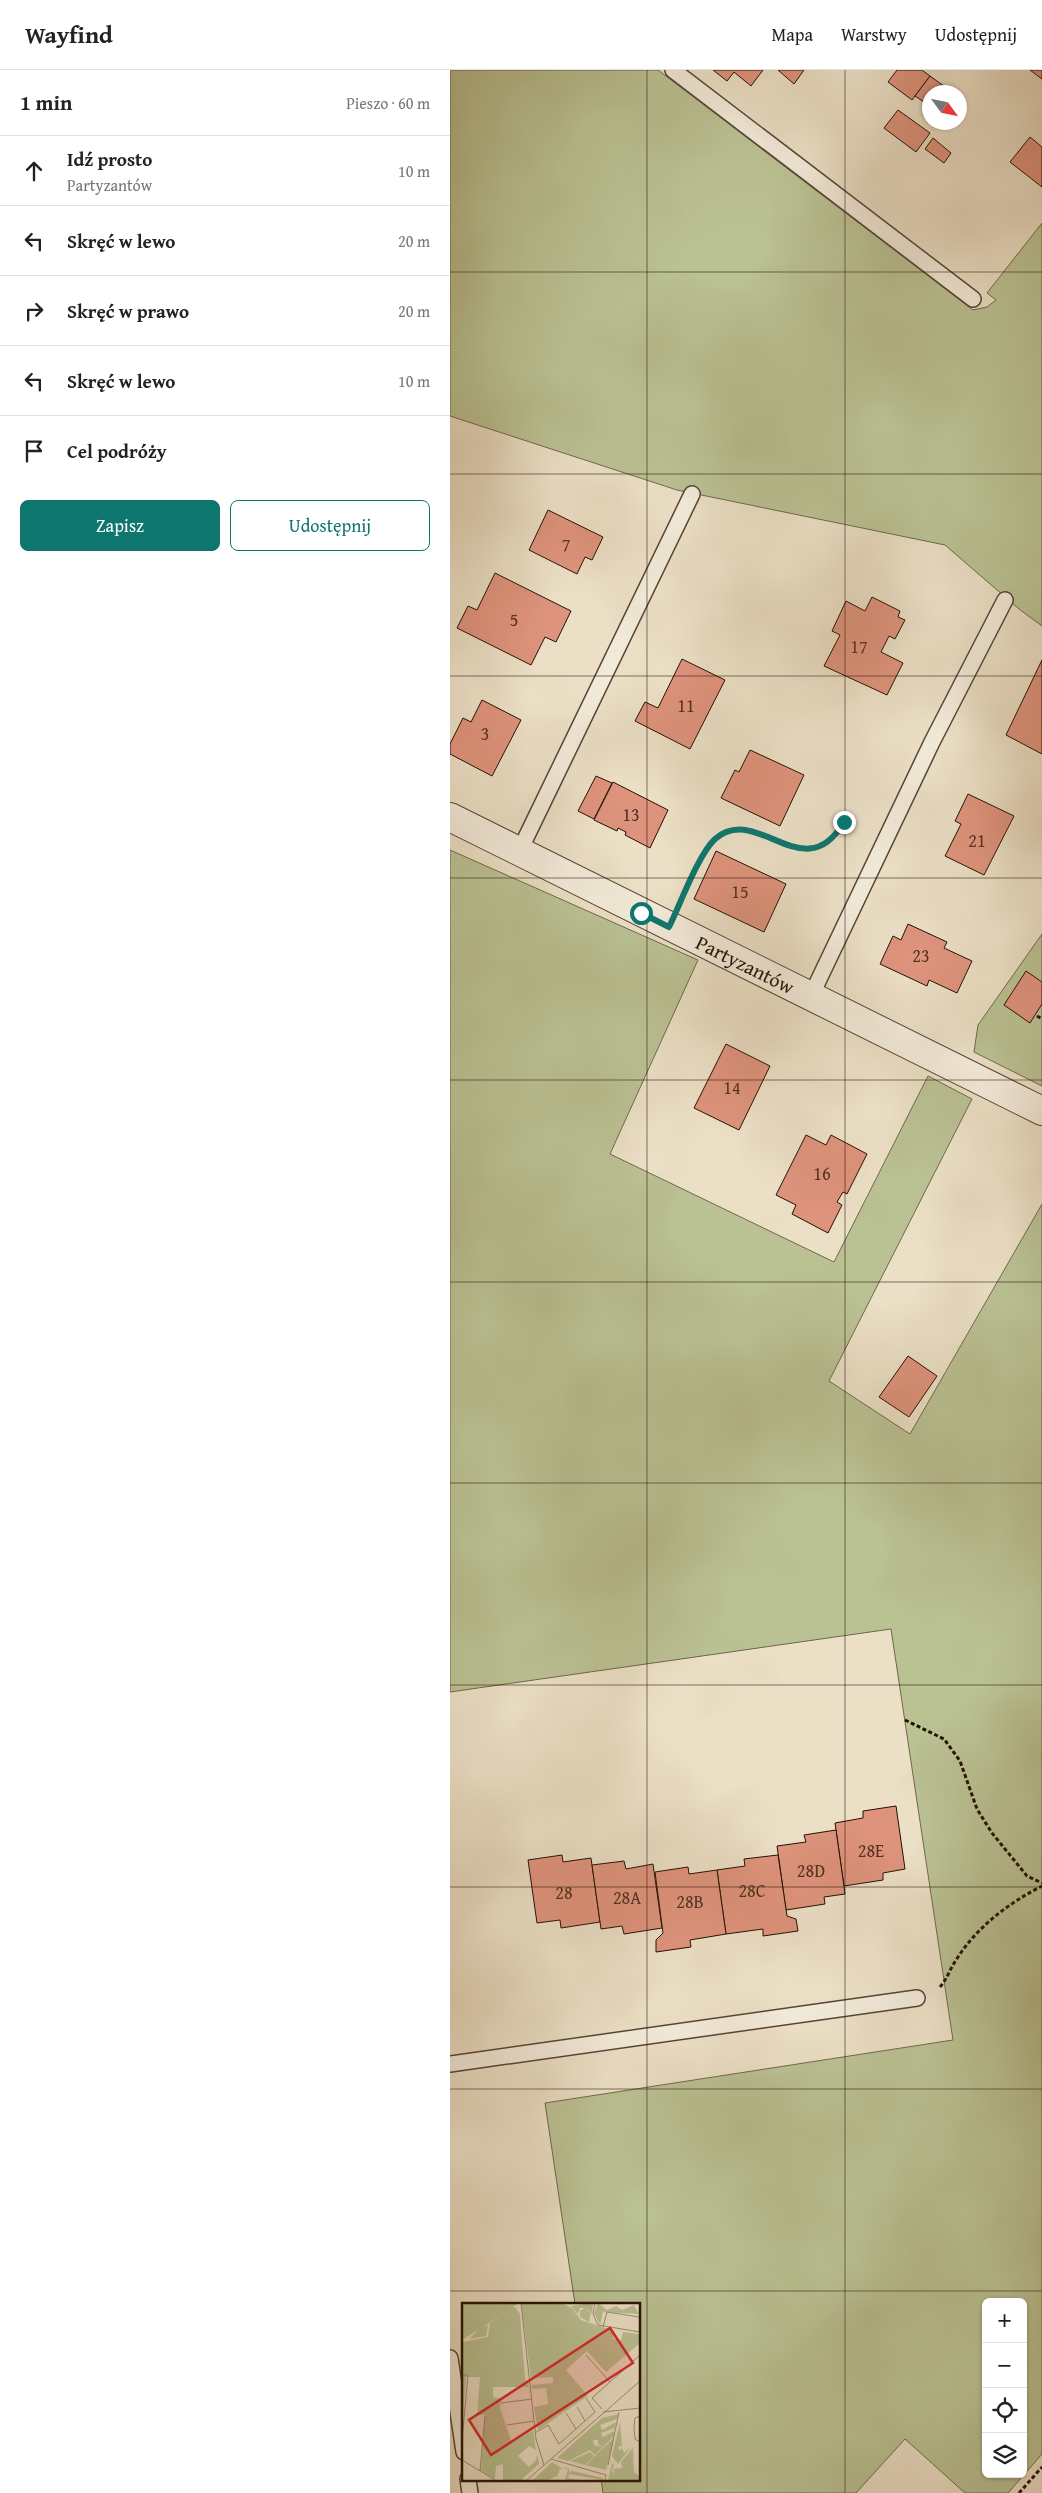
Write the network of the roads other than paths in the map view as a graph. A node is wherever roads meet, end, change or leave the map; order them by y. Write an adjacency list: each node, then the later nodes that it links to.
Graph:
1 (673, 70): 2 (lane)
2 (973, 299)
3 (692, 494): 6 (lane)
4 (1005, 600): 7 (lane)
5 (450, 817): 6 (street, Partyzantów)
6 (519, 852): 7 (street, Partyzantów)
7 (811, 996): 8 (street, Partyzantów)
8 (1042, 1111)
9 (917, 1998): 10 (lane)
10 (450, 2064)
11 (450, 2358): 12 (lane)
12 (462, 2439)
13 (468, 2480): 14 (lane)
14 (470, 2493)

